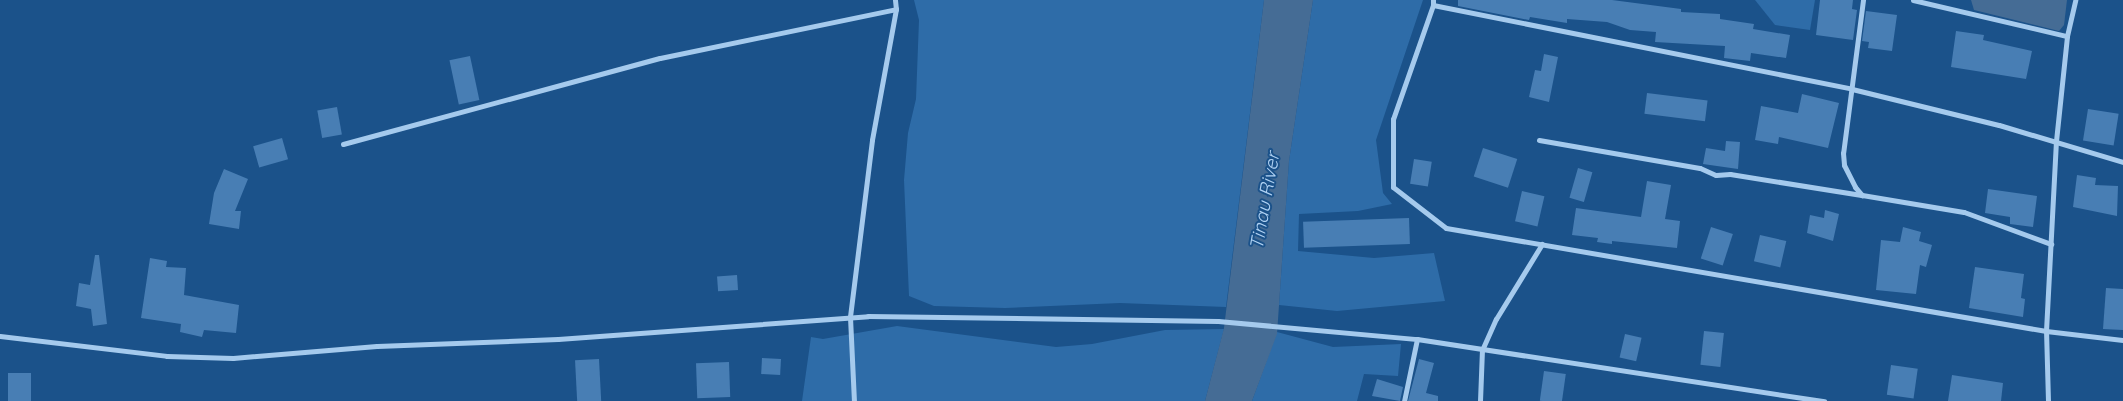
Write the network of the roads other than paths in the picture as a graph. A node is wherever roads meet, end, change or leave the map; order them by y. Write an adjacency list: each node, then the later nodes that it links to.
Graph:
1 (895, 0): 6 (street)
2 (1862, 0): 8 (street)
3 (1913, 0): 7 (street)
4 (2075, 0): 7 (street)
5 (1433, 2): 8 (street); 14 (street)
6 (896, 9): 11 (street); 16 (street)
7 (2067, 36): 10 (street)
8 (1852, 89): 10 (street); 13 (street)
9 (1539, 140): 13 (street)
10 (2056, 141): 12 (street); 15 (street)
11 (343, 144)
12 (2123, 162)
13 (1862, 195): 15 (street)
14 (1542, 244): 17 (street); 21 (street)
15 (2051, 244): 17 (street)
16 (850, 317): 18 (street); 19 (street); 22 (street)
17 (2046, 331): 20 (street); 26 (street)
18 (0, 336)
19 (1417, 339): 21 (street); 23 (street)
20 (2123, 340)
21 (1482, 350): 24 (street); 25 (street)
22 (854, 401)
23 (1404, 401)
24 (1480, 401)
25 (1824, 401)
26 (2048, 401)

